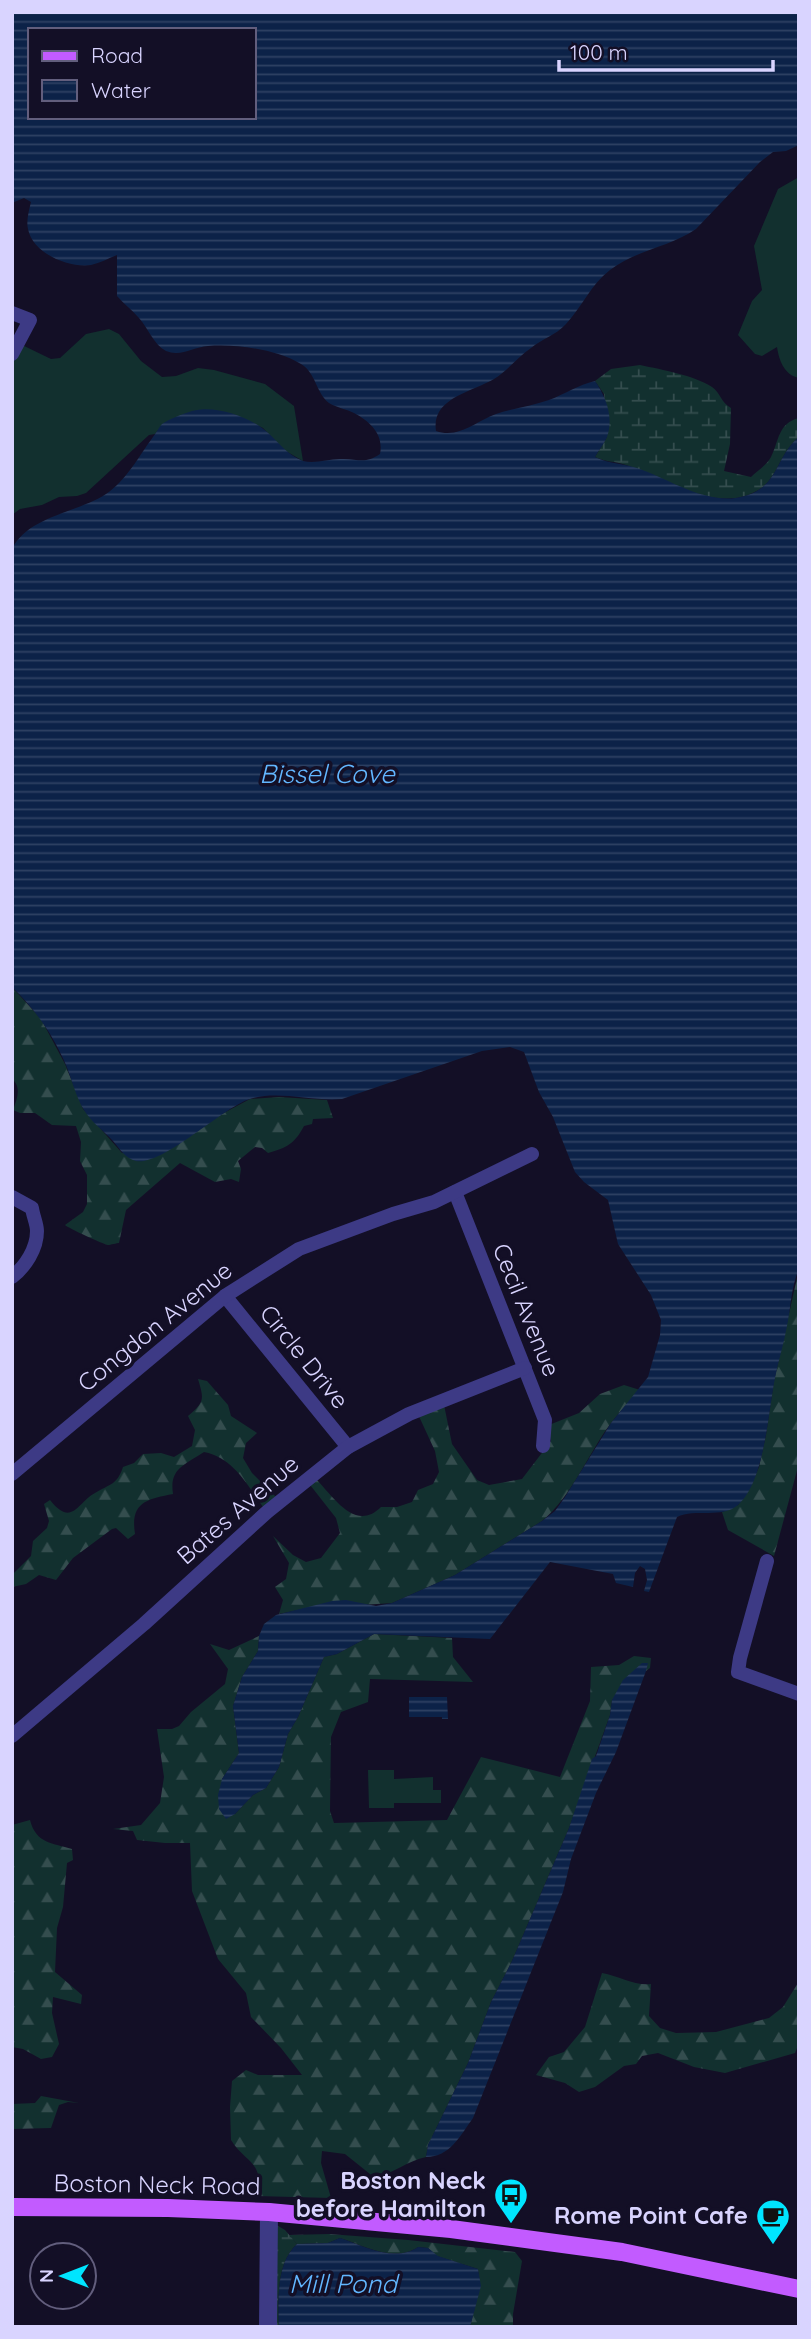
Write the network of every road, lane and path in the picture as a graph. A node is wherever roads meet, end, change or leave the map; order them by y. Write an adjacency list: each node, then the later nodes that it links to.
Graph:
1 (19, 316): 2 (street)
2 (12, 354)
3 (532, 1154): 4 (street, Congdon Avenue)
4 (455, 1192): 7 (street, Congdon Avenue); 8 (street, Cecil Avenue)
5 (12, 1196): 6 (street)
6 (12, 1277)
7 (225, 1296): 10 (street, Circle Drive); 11 (street, Congdon Avenue)
8 (525, 1368): 9 (street, Cecil Avenue); 10 (street, Bates Avenue)
9 (543, 1446)
10 (348, 1447): 14 (street, Bates Avenue)
11 (12, 1474)
12 (767, 1561): 13 (street)
13 (799, 1694)
14 (12, 1736)
15 (12, 2207): 16 (main road, Boston Neck Road)
16 (269, 2212): 17 (main road, Boston Neck Road); 18 (street)
17 (799, 2289)
18 (268, 2327)

